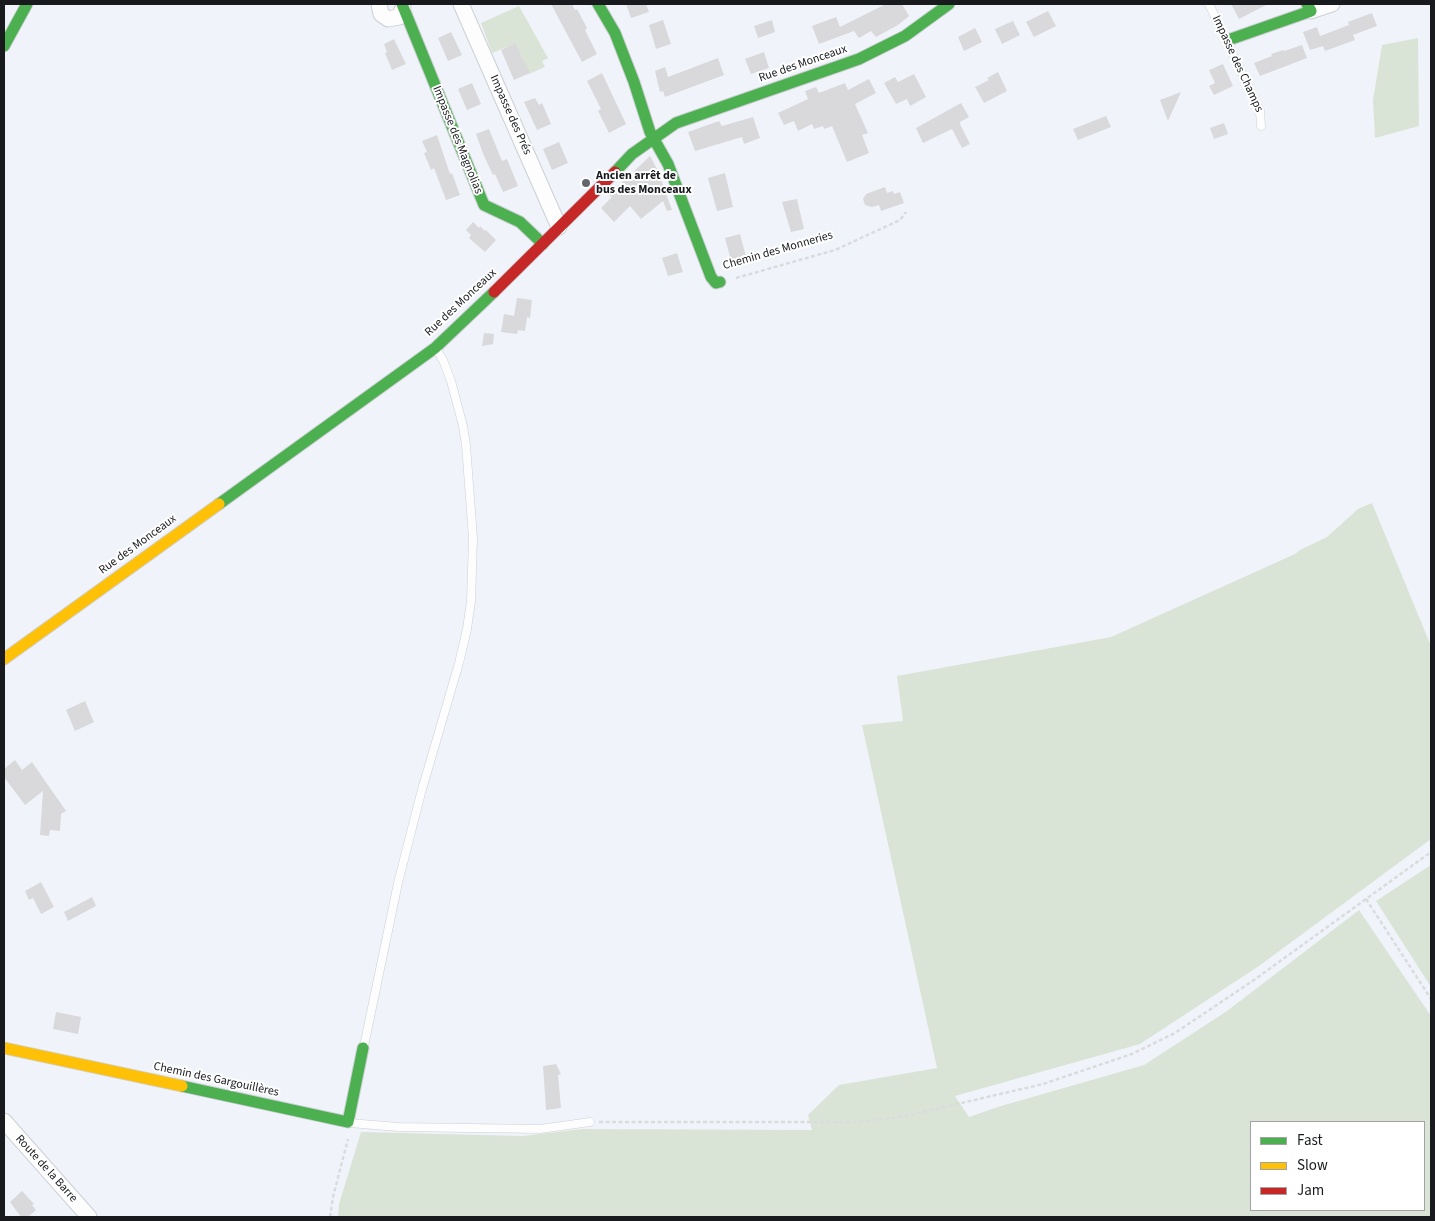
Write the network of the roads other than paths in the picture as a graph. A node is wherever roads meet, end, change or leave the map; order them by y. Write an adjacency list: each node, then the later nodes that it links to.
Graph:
1 (27, 4): 11 (main road)
2 (379, 4): 8 (street, Impasse des Magnolias)
3 (461, 4): 14 (street, Impasse des Prés)
4 (598, 4): 13 (main road, Chemin des Monneries)
5 (949, 4): 13 (main road, Rue des Monceaux)
6 (1209, 4): 12 (lane, Impasse des Champs)
7 (1332, 4): 9 (street)
8 (403, 6): 15 (main road, Impasse des Magnolias)
9 (1309, 7): 10 (main road)
10 (1231, 39)
11 (4, 46)
12 (1262, 126)
13 (654, 137): 14 (main road, Rue des Monceaux); 16 (main road, Chemin des Monneries)
14 (559, 227): 15 (main road, Rue des Monceaux)
15 (543, 244): 17 (main road, Rue des Monceaux)
16 (720, 282)
17 (434, 348): 18 (main road, Rue des Monceaux); 20 (lane)
18 (4, 659)
19 (4, 1048): 22 (main road, Chemin des Gargouillères)
20 (364, 1048): 22 (main road)
21 (4, 1121): 24 (street, Route de la Barre)
22 (348, 1122): 23 (lane)
23 (590, 1122)
24 (89, 1217)

